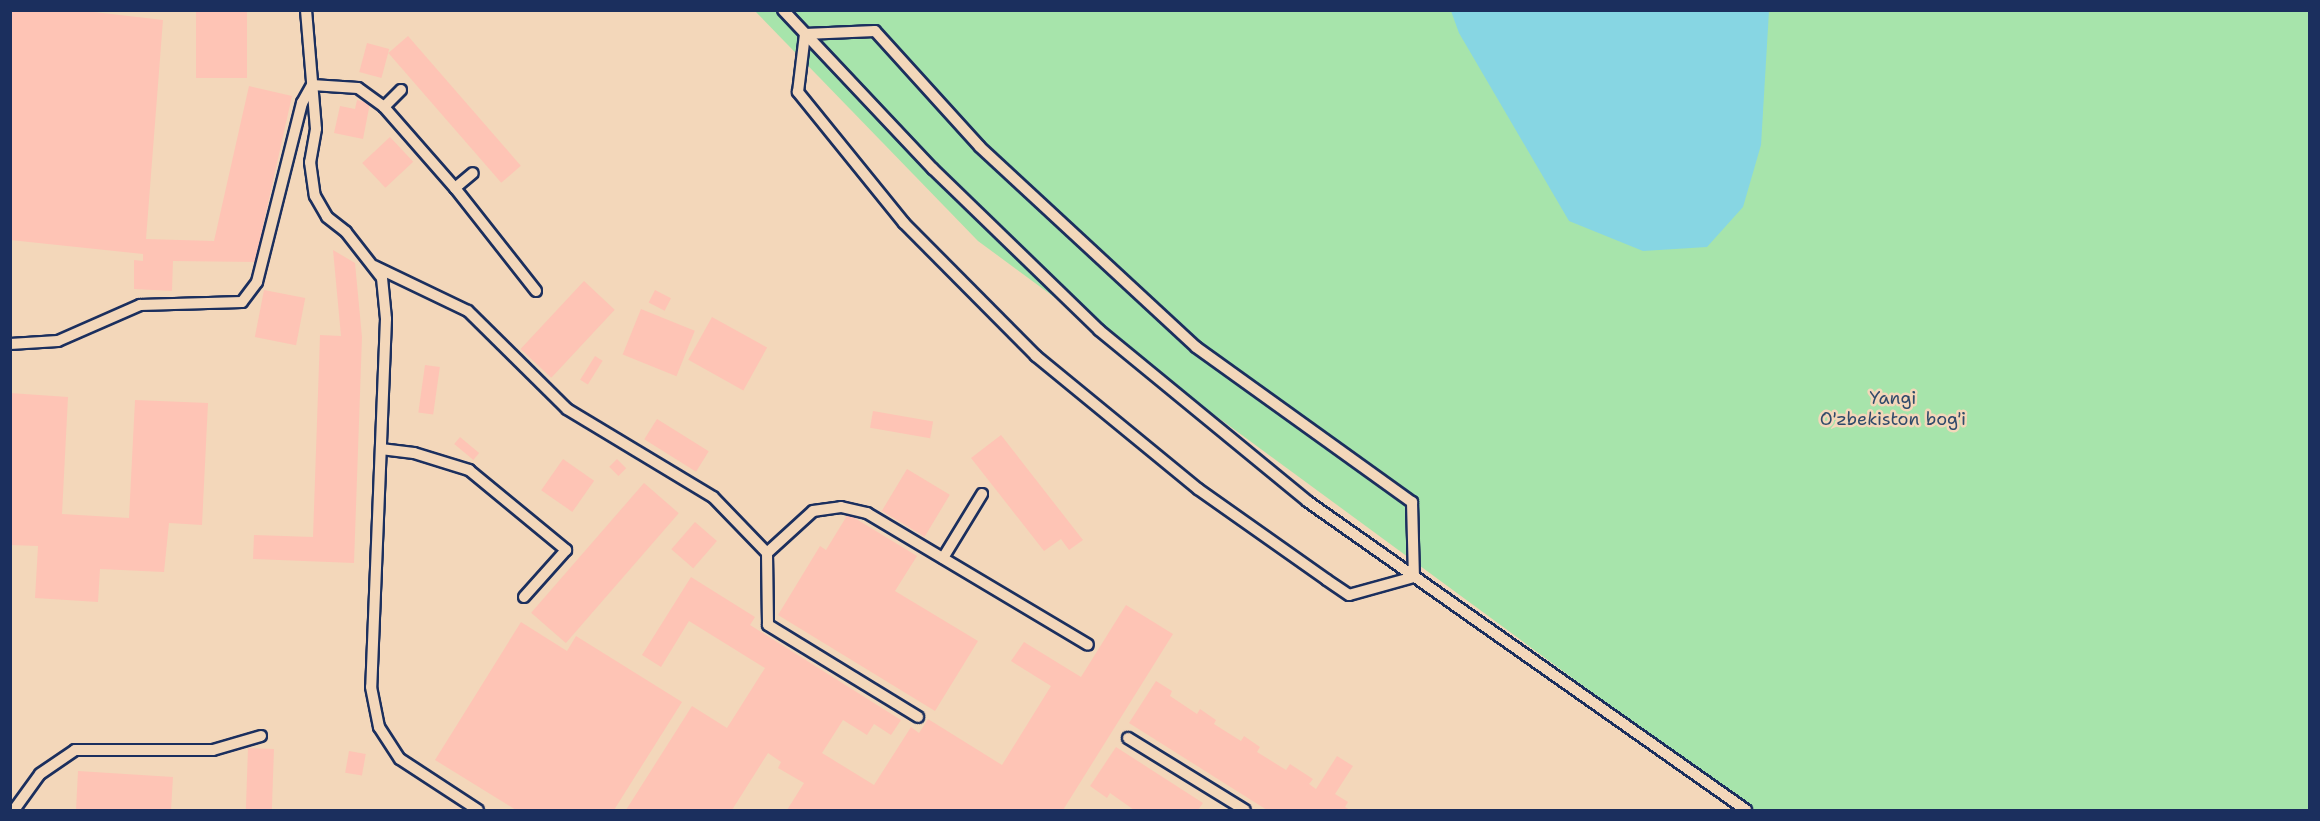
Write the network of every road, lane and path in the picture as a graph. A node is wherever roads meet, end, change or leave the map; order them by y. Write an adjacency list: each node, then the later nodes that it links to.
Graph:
1 (306, 10): 4 (lane)
2 (783, 10): 3 (lane)
3 (805, 34): 16 (lane); 16 (lane); 16 (lane)
4 (312, 85): 6 (lane); 9 (lane); 11 (lane)
5 (401, 90): 6 (lane)
6 (384, 107): 8 (lane)
7 (473, 173): 8 (lane)
8 (455, 189): 10 (lane)
9 (366, 262): 12 (lane); 14 (lane)
10 (536, 291)
11 (10, 344)
12 (381, 449): 17 (lane); 23 (lane)
13 (982, 494): 15 (lane)
14 (767, 553): 15 (lane); 19 (lane)
15 (943, 558): 18 (lane)
16 (1414, 577): 25 (lane)
17 (524, 597)
18 (1089, 645)
19 (918, 717)
20 (261, 736): 22 (lane)
21 (1128, 738): 24 (lane)
22 (14, 810)
23 (478, 810)
24 (1245, 810)
25 (1746, 810)

